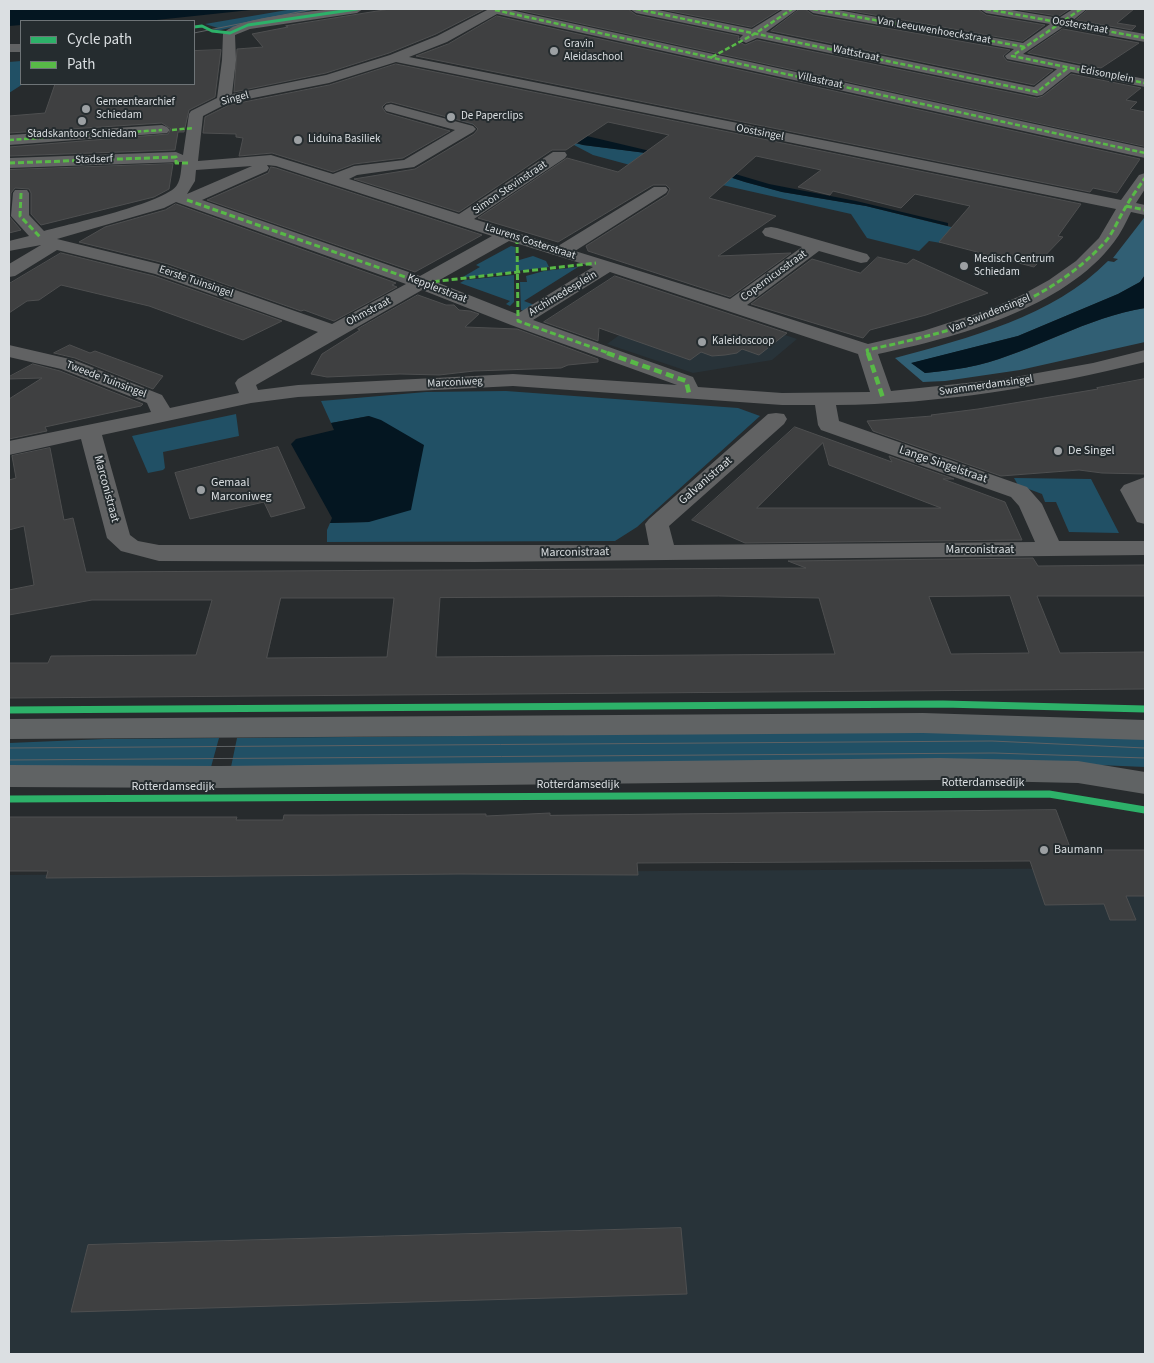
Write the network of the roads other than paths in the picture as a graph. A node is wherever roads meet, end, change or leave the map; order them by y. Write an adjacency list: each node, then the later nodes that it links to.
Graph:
1 (357, 9): 16 (street)
2 (496, 9): 12 (street, Villastraat); 13 (street, Singel)
3 (636, 9): 9 (street, Wattstraat)
4 (792, 9): 9 (street)
5 (813, 9): 11 (street, Van Leeuwenhoeckstraat)
6 (986, 9): 8 (street, Oosterstraat)
7 (1081, 9): 8 (street)
8 (1060, 22): 10 (street, Oosterstraat); 11 (street)
9 (756, 33): 12 (street); 14 (street, Wattstraat)
10 (1145, 38)
11 (1025, 47): 14 (street, Edisonplein)
12 (712, 57): 20 (street, Villastraat)
13 (394, 58): 16 (street, Singel); 30 (street, Oostsingel)
14 (1068, 67): 15 (street, Edisonplein)
15 (1145, 83)
16 (224, 100): 18 (street, Singel)
17 (391, 108): 26 (street)
18 (194, 128): 19 (street, Stadserf); 23 (street, Singel)
19 (9, 140)
20 (1145, 153)
21 (559, 155): 32 (street, Simon Stevinstraat)
22 (271, 160): 23 (street, Laurens Costerstraat); 26 (street, Laurens Costerstraat); 29 (street)
23 (183, 162): 24 (street, Stadserf); 29 (street, Singel)
24 (9, 163)
25 (1145, 178): 30 (street, Van Swindensingel)
26 (333, 180): 32 (street, Laurens Costerstraat)
27 (660, 190): 38 (street)
28 (21, 193): 35 (street)
29 (181, 198): 35 (street); 42 (street, Kepplerstraat)
30 (1126, 206): 31 (street, Oostsingel); 46 (street, Van Swindensingel)
31 (1145, 210)
32 (461, 220): 34 (street, Laurens Costerstraat)
33 (771, 232): 36 (street)
34 (507, 235): 38 (street, Laurens Costerstraat); 42 (street, Ohmstraat)
35 (48, 241): 37 (street); 41 (street); 45 (street, Eerste Tuinsingel)
36 (816, 245): 39 (street); 43 (street, Copernicusstraat)
37 (9, 246)
38 (560, 252): 40 (street, Laurens Costerstraat)
39 (861, 258)
40 (616, 269): 43 (street, Laurens Costerstraat); 44 (street, Archimedesplein)
41 (9, 272)
42 (422, 283): 44 (street, Kepplerstraat); 45 (street, Ohmstraat)
43 (732, 307): 46 (street, Laurens Costerstraat)
44 (518, 321): 49 (street, Kepplerstraat)
45 (334, 331): 50 (street, Ohmstraat)
46 (866, 350): 51 (street)
47 (9, 351): 53 (street, Tweede Tuinsingel)
48 (1145, 356): 51 (street, Swammerdamsingel)
49 (690, 393): 50 (street, Marconiweg); 52 (street, Marconiweg)
50 (250, 397): 53 (street, Marconiweg)
51 (884, 398): 52 (street, Swammerdamsingel)
52 (824, 399): 60 (street, Lange Singelstraat)
53 (164, 415): 55 (street, Marconiweg)
54 (776, 420): 61 (street, Galvanistraat)
55 (90, 431): 56 (street, Marconiweg); 61 (street, Marconistraat)
56 (9, 448)
57 (1145, 484): 58 (street)
58 (1145, 517)
59 (1145, 548): 60 (street, Marconistraat)
60 (1050, 549): 61 (street, Marconistraat)
61 (663, 552)
62 (9, 729): 63 (main road)
63 (1145, 730)
64 (9, 776): 65 (main road, Rotterdamsedijk)
65 (1145, 782)

